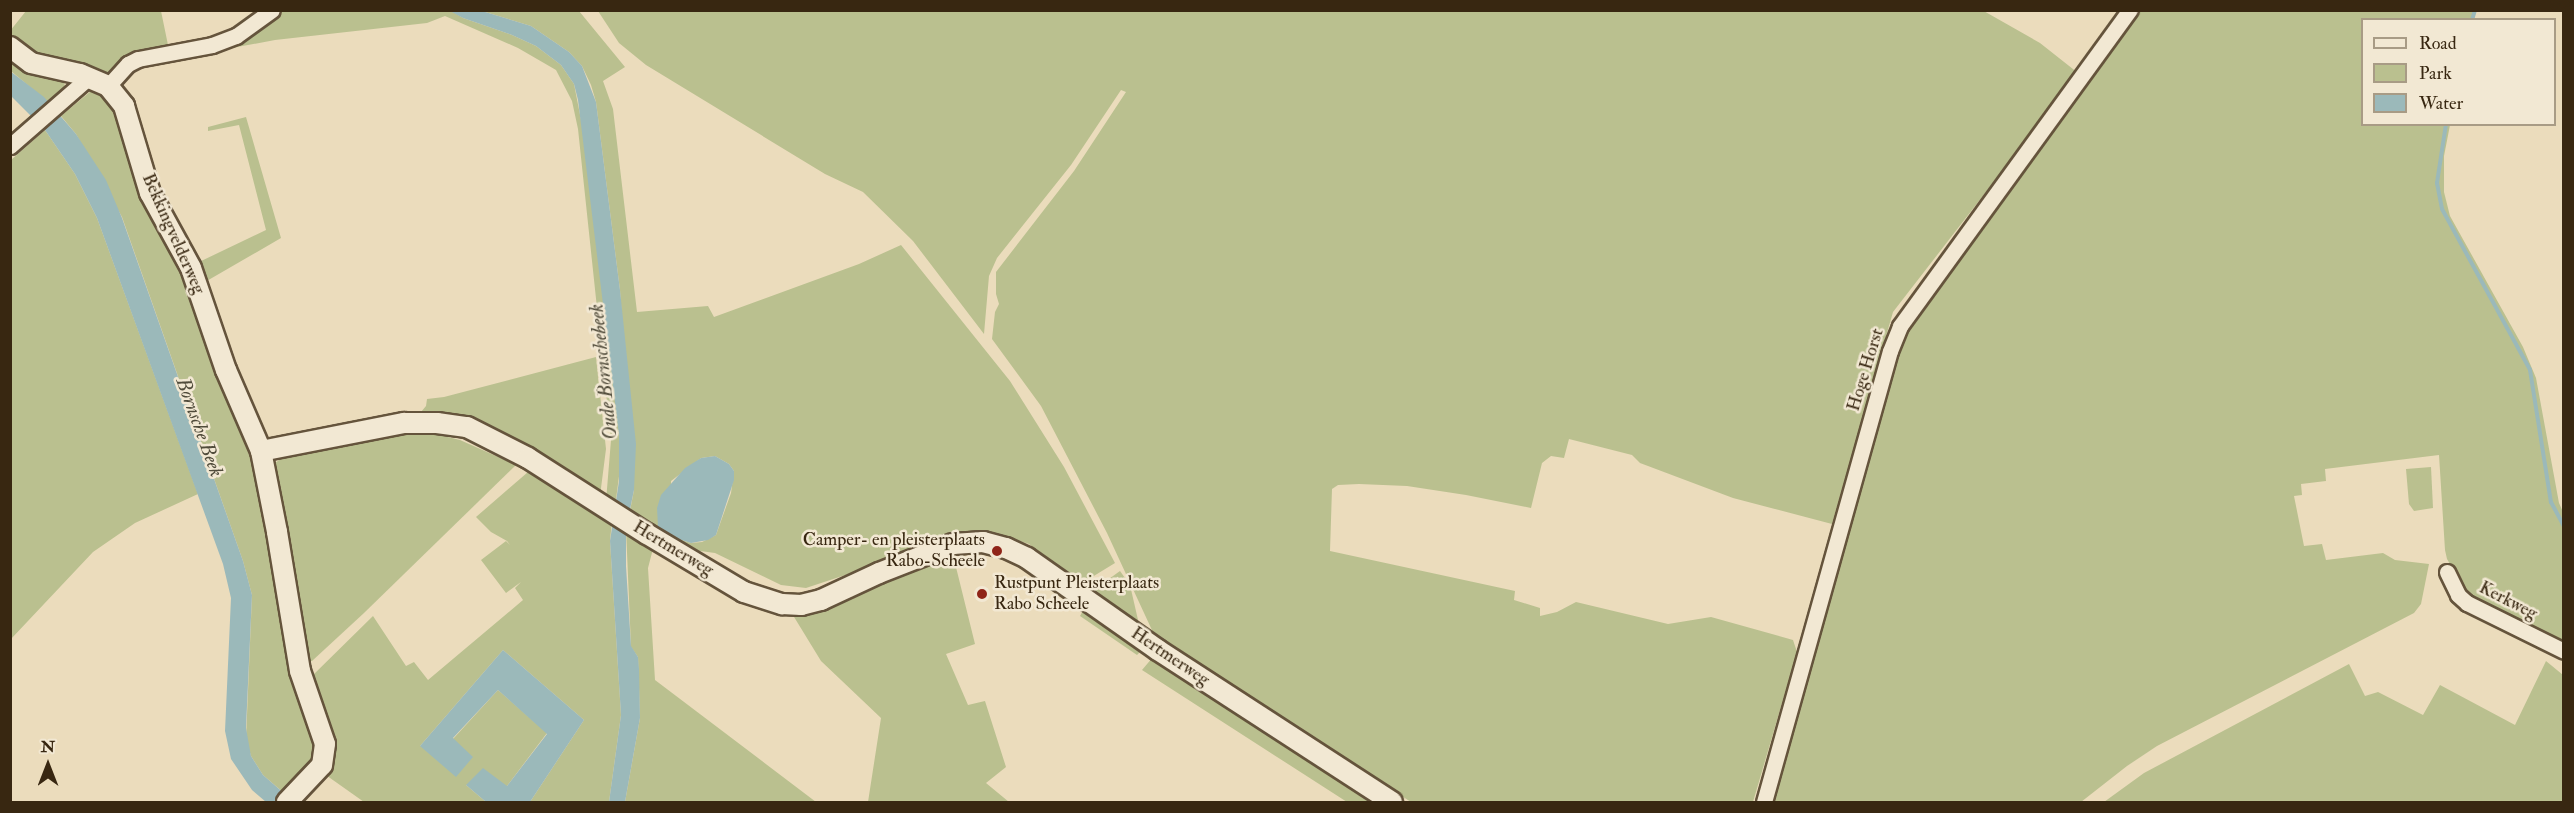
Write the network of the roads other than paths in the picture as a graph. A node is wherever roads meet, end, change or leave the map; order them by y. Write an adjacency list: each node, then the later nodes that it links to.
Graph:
1 (272, 10): 5 (street)
2 (2130, 10): 12 (street, Hoge Horst)
3 (10, 47): 4 (street, Bekkingvelderweg)
4 (89, 77): 5 (street, Bekkingvelderweg); 6 (street)
5 (108, 86): 7 (street, Bekkingvelderweg)
6 (10, 146)
7 (261, 451): 10 (street); 11 (street, Hertmerweg)
8 (2447, 572): 9 (street, Kerkweg)
9 (2564, 651)
10 (292, 797)
11 (1392, 802)
12 (1764, 802)

